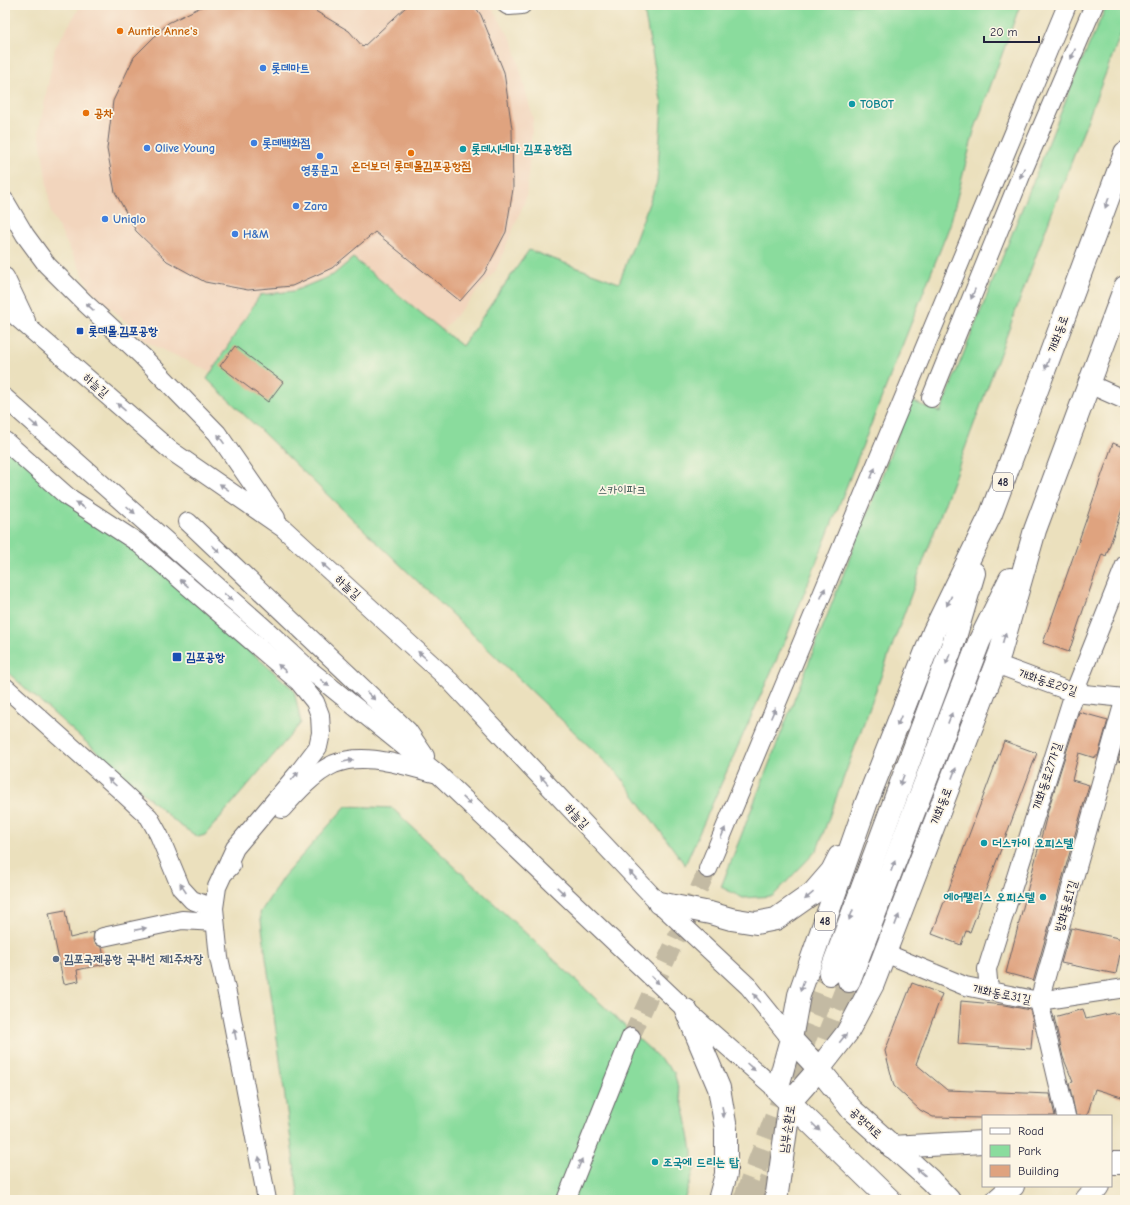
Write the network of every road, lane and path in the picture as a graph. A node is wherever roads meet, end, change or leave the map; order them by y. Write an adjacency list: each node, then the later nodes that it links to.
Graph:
1 (508, 5): 2 (street)
2 (522, 5)
3 (1067, 5): 27 (street, one-way to 3)
4 (1094, 5): 13 (street, one-way to 13)
5 (1125, 154): 16 (main road, 개화동로 / 48, one-way to 16)
6 (5, 201): 18 (street, one-way to 6)
7 (5, 277): 10 (street)
8 (1125, 287): 11 (main road, 개화동로)
9 (5, 307): 10 (street, 하늘길)
10 (29, 328): 18 (street, 하늘길, one-way to 10)
11 (1089, 384): 14 (street); 19 (main road, 개화동로)
12 (5, 398): 25 (street, one-way to 25)
13 (931, 398)
14 (1125, 400)
15 (5, 441): 28 (street, one-way to 15)
16 (991, 514): 19 (main road, 개화동로, one-way to 19); 26 (main road, 개화동로 / 48, one-way to 26)
17 (188, 522): 25 (street, one-way to 25)
18 (283, 528): 29 (street, 하늘길, one-way to 18)
19 (1035, 530): 21 (main road, 개화동로, one-way to 19)
20 (1125, 565): 23 (street, 개화동로27가길)
21 (996, 664): 23 (street, 개화동로29길); 32 (main road, 개화동로, one-way to 21)
22 (5, 687): 30 (street, one-way to 22)
23 (1074, 693): 24 (street, 개화동로29길); 36 (street, 개화동로27가길)
24 (1125, 698): 37 (street, 방화동로1길)
25 (438, 774): 28 (street, one-way to 25); 38 (street, one-way to 38)
26 (866, 804): 29 (main road, one-way to 29); 33 (main road, 개화동로 / 48)
27 (708, 869)
28 (223, 874): 30 (street)
29 (659, 903): 40 (street, 하늘길, one-way to 29)
30 (215, 915): 31 (street, one-way to 30); 48 (street, one-way to 30)
31 (103, 937)
32 (885, 953): 34 (main road, 개화동로); 36 (street, 개화동로31길)
33 (812, 959): 34 (main road); 40 (main road, 개화동로 / 48, one-way to 40)
34 (873, 984): 41 (main road, 개화동로, one-way to 34)
35 (1125, 988): 37 (street, 개화동로31길)
36 (989, 991): 37 (street, 개화동로31길)
37 (1039, 1001): 43 (street, 방화동로1길)
38 (686, 1010): 42 (street, one-way to 42); 50 (main road, one-way to 50)
39 (631, 1037): 49 (street, one-way to 39)
40 (791, 1039): 41 (main road, 공항대로); 42 (main road, 남부순환로)
41 (819, 1069): 42 (main road, 남부순환로); 45 (main road, 공항대로)
42 (784, 1096): 51 (main road, 남부순환로); 52 (main road, one-way to 52)
43 (1066, 1115)
44 (982, 1142): 45 (main road)
45 (892, 1147): 53 (main road, 공항대로, one-way to 45)
46 (1012, 1187): 54 (main road)
47 (1097, 1187): 55 (main road)
48 (267, 1200)
49 (566, 1200)
50 (719, 1200)
51 (776, 1200)
52 (890, 1200)
53 (949, 1200)
54 (997, 1200)
55 (1086, 1200)

